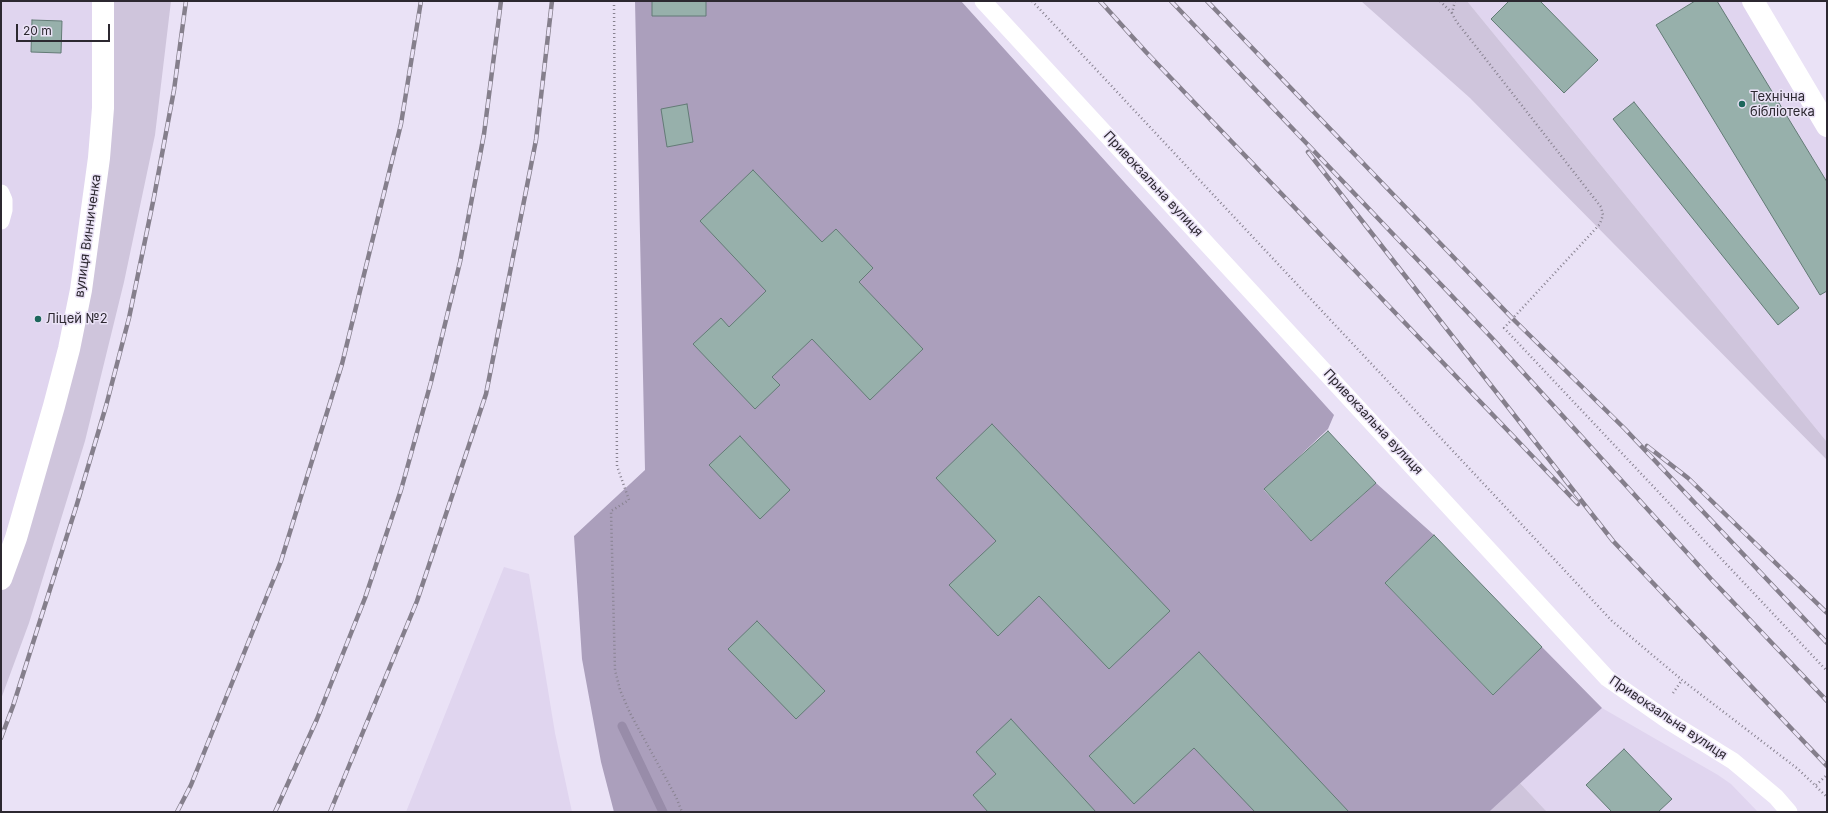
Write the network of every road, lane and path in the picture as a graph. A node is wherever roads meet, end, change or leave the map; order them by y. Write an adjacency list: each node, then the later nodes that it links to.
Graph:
1 (103, 1): 12 (street, вулиця Винниченка)
2 (614, 1): 17 (path)
3 (984, 1): 18 (lane, Привокзальна вулиця)
4 (1032, 1): 15 (path)
5 (1440, 1): 8 (path)
6 (1455, 1): 8 (path)
7 (1753, 1): 9 (street)
8 (1452, 13): 13 (path)
9 (1827, 126)
10 (1, 193): 11 (lane)
11 (1, 221)
12 (1, 580)
13 (1827, 672)
14 (1827, 774): 15 (path)
15 (1816, 785): 16 (path)
16 (1827, 797)
17 (682, 812)
18 (1789, 812)

